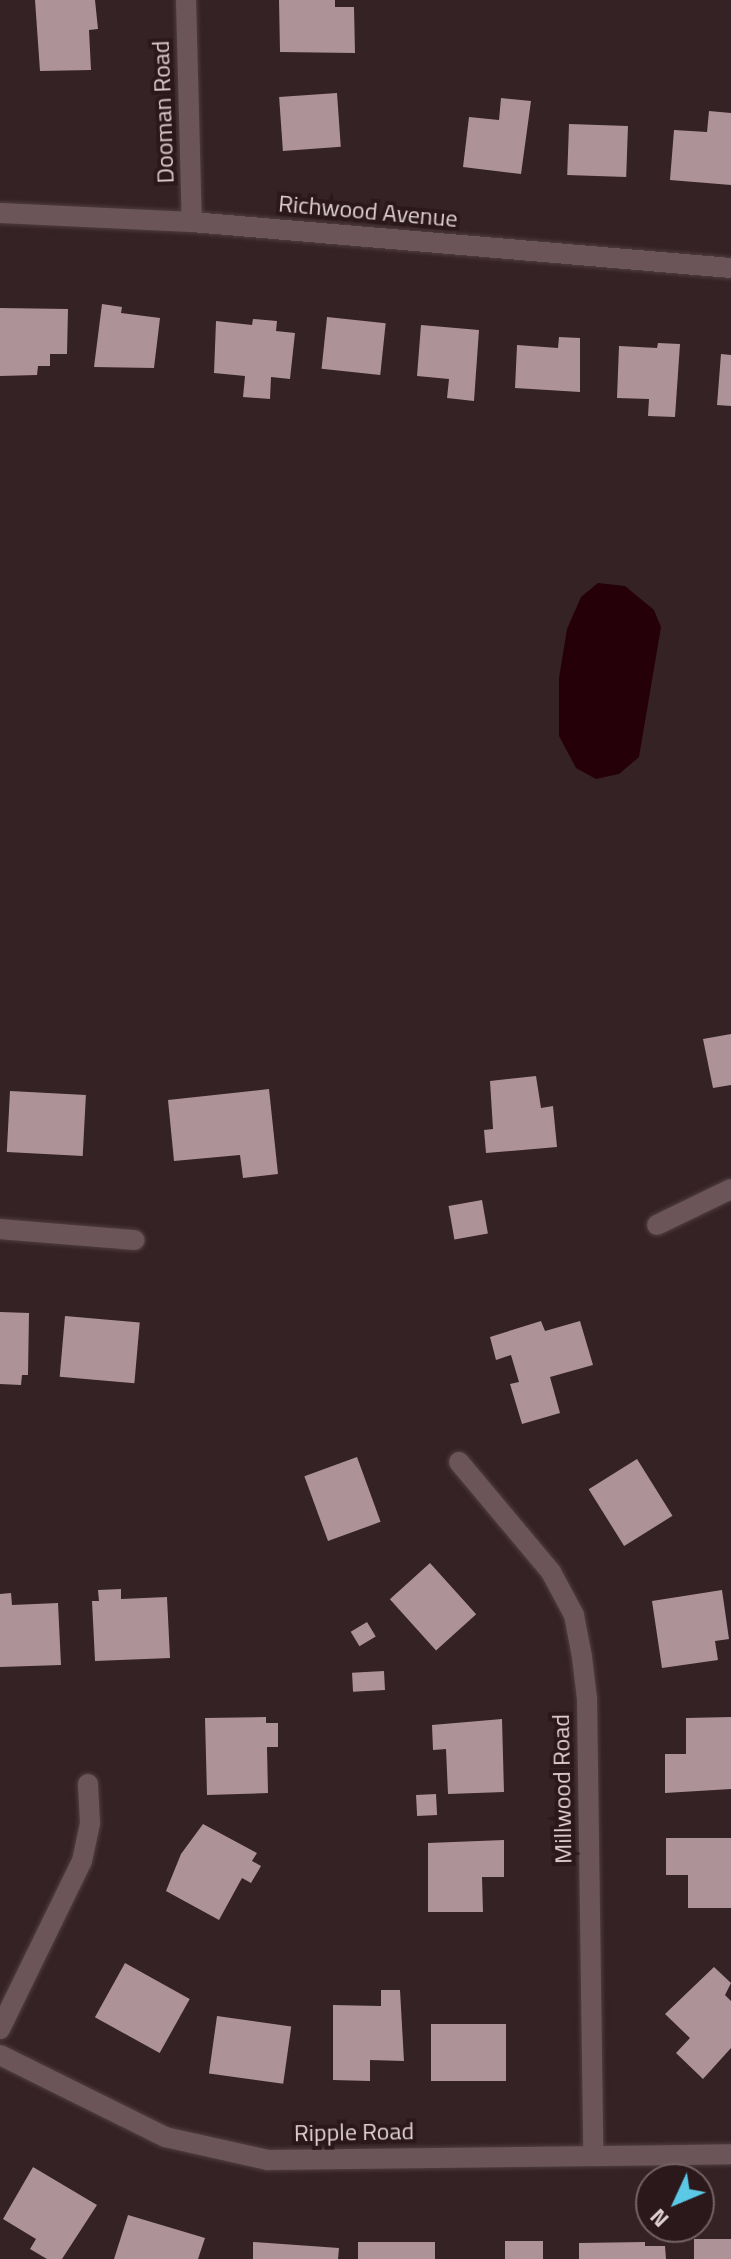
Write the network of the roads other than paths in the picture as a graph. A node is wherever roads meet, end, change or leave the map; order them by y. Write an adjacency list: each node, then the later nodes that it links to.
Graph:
1 (186, 0): 3 (street, Dooman Road)
2 (0, 213): 3 (street, Richwood Avenue)
3 (192, 222): 4 (street, Richwood Avenue)
4 (731, 268)
5 (731, 1189): 6 (street)
6 (657, 1225)
7 (0, 1229): 8 (street)
8 (135, 1240)
9 (459, 1462): 13 (street, Millwood Road)
10 (88, 1784): 11 (street)
11 (0, 2029)
12 (0, 2055): 13 (street, Ripple Road)
13 (593, 2154): 14 (street, Ripple Road)
14 (731, 2154)

